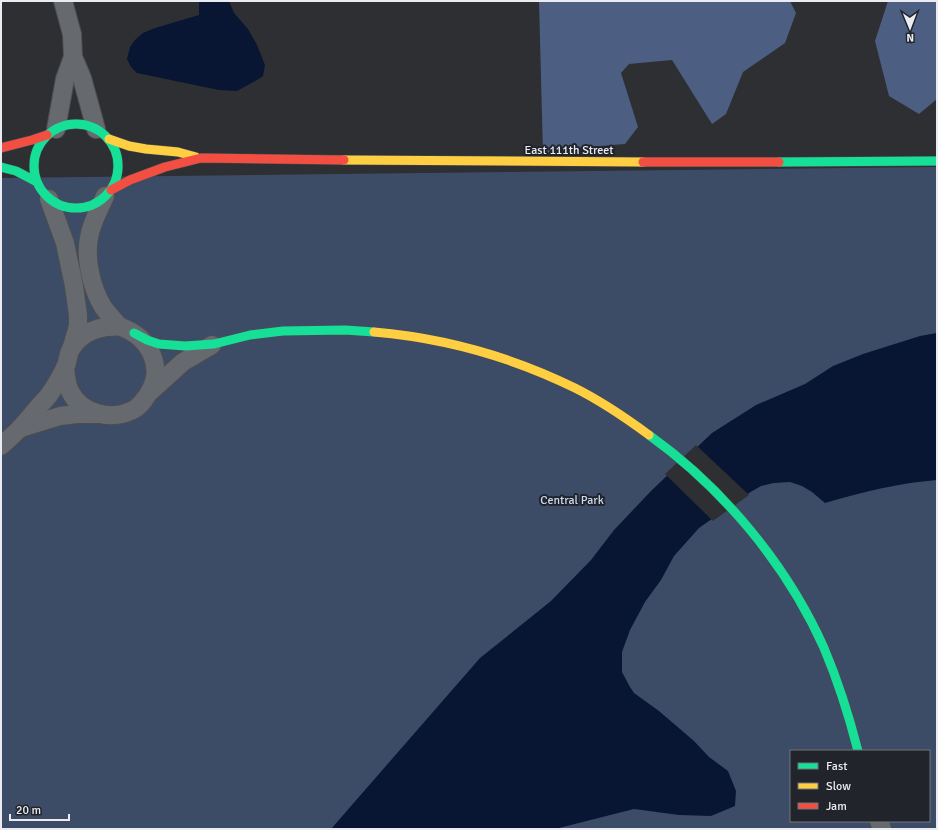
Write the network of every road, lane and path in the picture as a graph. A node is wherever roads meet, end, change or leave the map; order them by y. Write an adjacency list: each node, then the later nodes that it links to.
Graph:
1 (63, 1): 2 (street)
2 (73, 56): 3 (street); 4 (street)
3 (51, 132): 4 (main road); 5 (main road); 9 (main road)
4 (102, 134): 6 (main road, East 111th Street); 10 (main road)
5 (1, 148)
6 (201, 158): 7 (main road, East 111th Street); 10 (main road, East 111th Street)
7 (937, 161)
8 (1, 167): 9 (main road)
9 (37, 182): 11 (main road)
10 (108, 193): 11 (main road); 12 (street)
11 (49, 199): 14 (street)
12 (126, 330): 13 (main road); 14 (street); 16 (street)
13 (213, 344): 16 (street); 20 (main road)
14 (71, 349): 15 (street)
15 (65, 367): 17 (street); 18 (street)
16 (151, 391): 17 (street)
17 (100, 414): 18 (street)
18 (21, 428): 19 (street)
19 (1, 446)
20 (858, 750)

